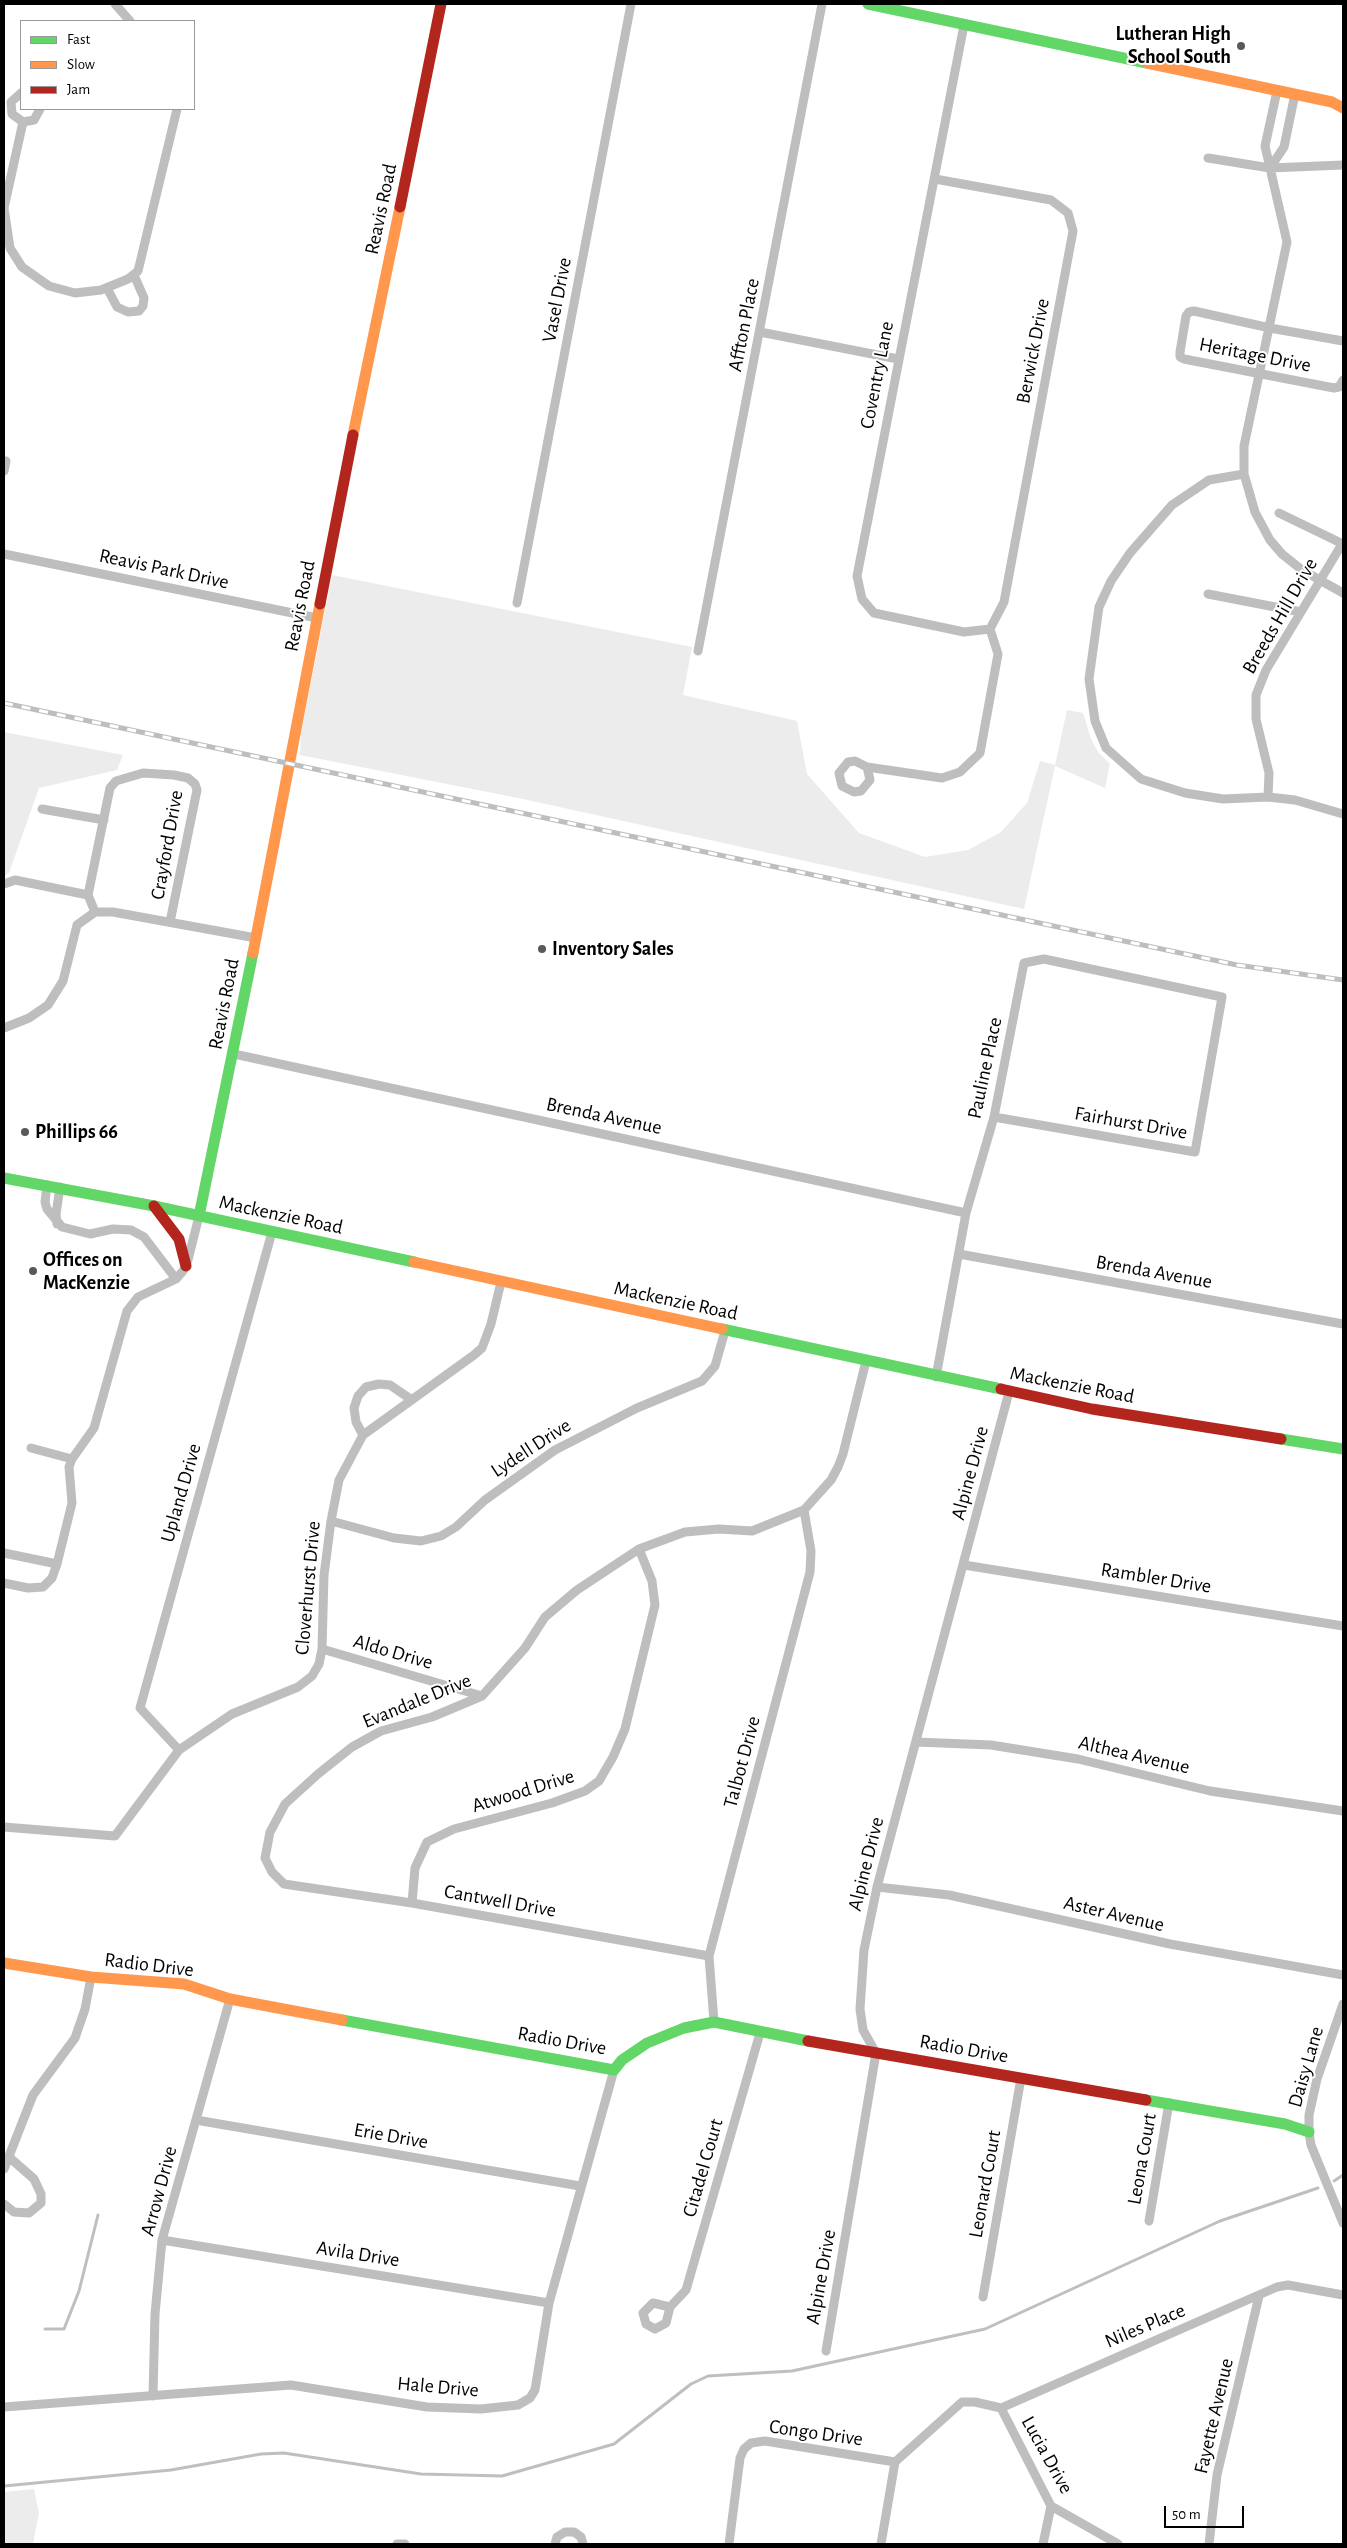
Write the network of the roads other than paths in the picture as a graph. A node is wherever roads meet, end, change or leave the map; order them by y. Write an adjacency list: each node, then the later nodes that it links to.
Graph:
1 (115, 4): 6 (street)
2 (441, 4): 39 (street, Reavis Road)
3 (631, 4): 37 (street, Vasel Drive)
4 (822, 4): 23 (street, Affton Place)
5 (868, 4): 7 (street)
6 (129, 20)
7 (964, 25): 8 (street); 19 (street, Coventry Lane)
8 (1277, 91): 10 (street); 18 (street)
9 (20, 94): 15 (street)
10 (1295, 94): 11 (street); 18 (street)
11 (1337, 101): 12 (street)
12 (1343, 108)
13 (39, 110): 15 (street)
14 (177, 110): 20 (street)
15 (23, 122): 21 (street)
16 (1208, 158): 18 (street)
17 (1343, 165): 18 (street)
18 (1270, 168): 22 (street)
19 (935, 179): 25 (street, Coventry Lane); 40 (street, Berwick Drive)
20 (136, 273): 21 (street); 21 (street)
21 (107, 288)
22 (1270, 328): 24 (street, Heritage Drive); 26 (street); 26 (street, Heritage Drive)
23 (760, 332): 25 (street); 41 (street, Affton Place)
24 (1343, 341)
25 (898, 359): 40 (street, Coventry Lane)
26 (1258, 372): 27 (street, Heritage Drive); 30 (street)
27 (1343, 380)
28 (6, 461): 29 (street)
29 (4, 471)
30 (1244, 474): 34 (street); 43 (street)
31 (1279, 513): 32 (street)
32 (1343, 544): 34 (street, Breeds Hill Drive)
33 (4, 554): 39 (street, Reavis Park Drive)
34 (1320, 580): 35 (street); 38 (street, Breeds Hill Drive)
35 (1343, 593)
36 (1208, 594): 38 (street)
37 (517, 603)
38 (1301, 612): 43 (street, Breeds Hill Drive)
39 (317, 618): 51 (street, Reavis Road)
40 (990, 629): 42 (street)
41 (698, 651)
42 (867, 766)
43 (1268, 797): 45 (street)
44 (42, 809): 46 (street)
45 (1343, 814)
46 (104, 820): 48 (street, Crayford Drive); 50 (street, Crayford Drive)
47 (4, 884): 48 (street)
48 (88, 895): 49 (street)
49 (95, 912): 50 (street); 53 (street)
50 (170, 922): 51 (street)
51 (256, 938): 54 (street, Reavis Road)
52 (1222, 997): 55 (street, Pauline Place); 55 (street, Fairhurst Drive)
53 (4, 1028)
54 (234, 1054): 60 (street, Brenda Avenue); 61 (street, Reavis Road)
55 (994, 1117): 60 (street, Pauline Place)
56 (4, 1178): 57 (street, Mackenzie Road)
57 (47, 1185): 58 (street, Mackenzie Road); 62 (street)
58 (60, 1187): 59 (street, Mackenzie Road); 62 (street)
59 (154, 1206): 61 (street, Mackenzie Road); 65 (street)
60 (966, 1213): 64 (street, Pauline Place)
61 (199, 1216): 63 (street, Mackenzie Road); 65 (street)
62 (57, 1224): 66 (street)
63 (272, 1232): 67 (street, Mackenzie Road); 89 (street, Upland Drive)
64 (959, 1254): 68 (street, Brenda Avenue); 71 (street, Pauline Place)
65 (186, 1266): 66 (street)
66 (176, 1279): 77 (street)
67 (501, 1282): 69 (street, Mackenzie Road); 73 (street, Cloverhurst Drive)
68 (1343, 1324)
69 (725, 1331): 70 (street, Mackenzie Road); 79 (street, Lydell Drive)
70 (866, 1361): 71 (street, Mackenzie Road); 78 (street, Evandale Drive)
71 (936, 1377): 72 (street, Mackenzie Road)
72 (1009, 1392): 76 (street, Mackenzie Road); 83 (street, Alpine Drive)
73 (412, 1400): 74 (street, Cloverhurst Drive); 74 (street)
74 (363, 1435): 79 (street, Cloverhurst Drive)
75 (31, 1448): 77 (street)
76 (1343, 1449)
77 (72, 1459): 82 (street)
78 (804, 1510): 80 (street, Evandale Drive); 95 (street, Talbot Drive)
79 (330, 1521): 86 (street, Cloverhurst Drive)
80 (639, 1549): 87 (street, Evandale Drive); 94 (street, Atwood Drive)
81 (4, 1553): 82 (street)
82 (57, 1564): 84 (street)
83 (964, 1565): 85 (street, Rambler Drive); 88 (street, Alpine Drive)
84 (4, 1583)
85 (1343, 1626)
86 (322, 1649): 87 (street, Aldo Drive); 89 (street, Cloverhurst Drive)
87 (482, 1696): 92 (street, Evandale Drive)
88 (916, 1742): 90 (street, Althea Avenue); 93 (street, Alpine Drive)
89 (179, 1750): 91 (street, Cloverhurst Drive)
90 (1343, 1811)
91 (4, 1827)
92 (284, 1884): 94 (street, Cantwell Drive)
93 (878, 1887): 97 (street, Aster Avenue); 103 (street, Alpine Drive)
94 (412, 1903): 95 (street, Cantwell Drive)
95 (709, 1956): 101 (street, Talbot Drive)
96 (4, 1963): 98 (street, Radio Drive)
97 (1343, 1975)
98 (91, 1977): 99 (street, Radio Drive); 110 (street)
99 (230, 1999): 104 (street, Radio Drive); 107 (street, Arrow Drive)
100 (1343, 2004): 108 (street, Daisy Lane)
101 (714, 2022): 102 (street, Radio Drive); 104 (street, Radio Drive)
102 (760, 2033): 103 (street, Radio Drive); 120 (street, Citadel Court)
103 (876, 2054): 105 (street, Radio Drive); 121 (street, Alpine Drive)
104 (614, 2070): 111 (street, Hale Drive)
105 (1021, 2078): 106 (street, Radio Drive); 118 (street, Leonard Court)
106 (1169, 2103): 108 (street, Radio Drive); 113 (street, Leona Court)
107 (196, 2120): 111 (street, Erie Drive); 115 (street, Arrow Drive)
108 (1309, 2132): 114 (street, Daisy Lane)
109 (9, 2157): 112 (street)
110 (4, 2169)
111 (580, 2186): 119 (street, Hale Drive)
112 (4, 2204)
113 (1149, 2221)
114 (1343, 2223)
115 (162, 2240): 119 (street, Avila Drive); 122 (street, Arrow Drive)
116 (1343, 2295): 117 (street, Niles Place)
117 (1259, 2296): 124 (street, Niles Place); 135 (street, Fayette Avenue)
118 (983, 2297)
119 (549, 2303): 122 (street, Hale Drive)
120 (670, 2307)
121 (826, 2351)
122 (153, 2396): 123 (street, Hale Drive)
123 (4, 2407)
124 (1001, 2408): 125 (street); 126 (street, Lucia Drive)
125 (896, 2462): 131 (street, Congo Drive); 132 (street)
126 (1051, 2506): 133 (street); 134 (street, Lucia Drive)
127 (397, 2544): 128 (street)
128 (404, 2544)
129 (555, 2544): 130 (street)
130 (583, 2544)
131 (729, 2544)
132 (881, 2544)
133 (1043, 2544)
134 (1118, 2544)
135 (1209, 2544)

